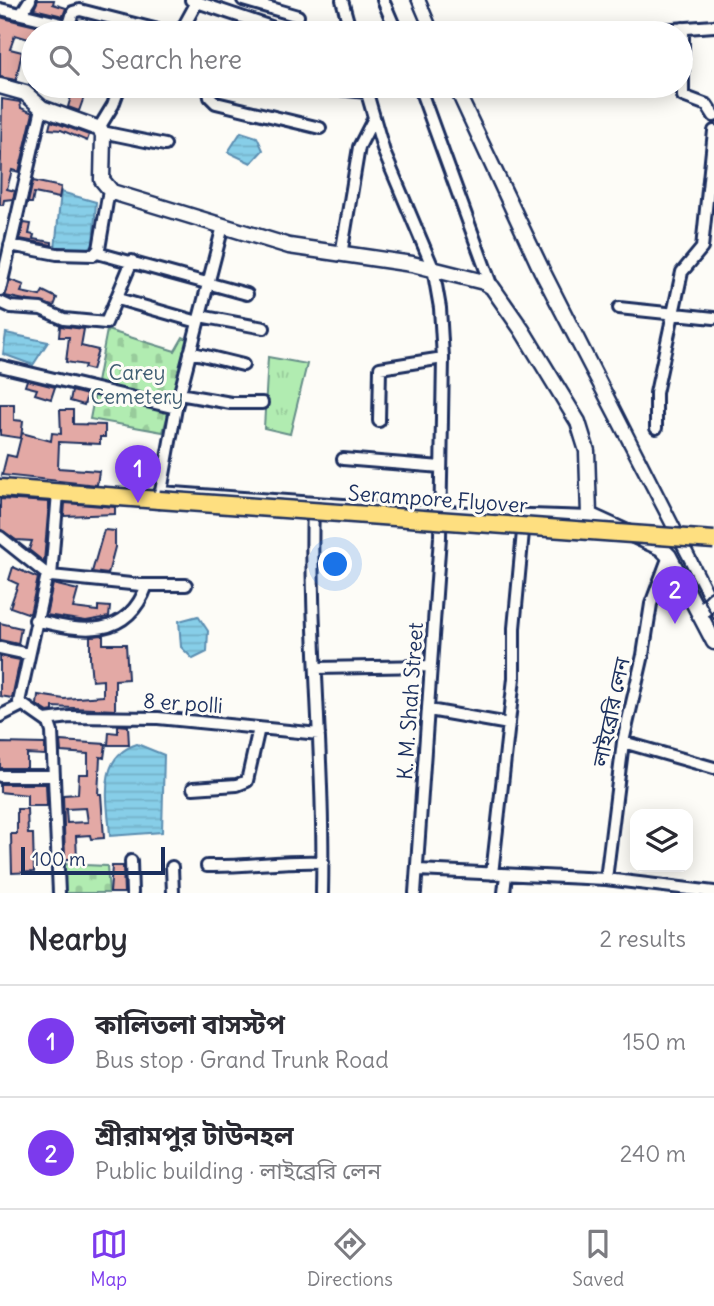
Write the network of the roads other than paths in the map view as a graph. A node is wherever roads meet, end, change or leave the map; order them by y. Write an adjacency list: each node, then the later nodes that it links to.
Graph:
1 (30, 0): 8 (street)
2 (243, 0): 9 (street)
3 (342, 0): 15 (street)
4 (383, 0): 16 (street)
5 (194, 1): 6 (street); 13 (street)
6 (217, 4): 14 (street)
7 (0, 9): 8 (street)
8 (21, 13): 10 (street)
9 (298, 16)
10 (53, 21)
11 (71, 21): 12 (street)
12 (123, 21)
13 (185, 21)
14 (259, 21)
15 (348, 21)
16 (392, 21)
17 (714, 26): 18 (street)
18 (693, 27)
19 (0, 86): 20 (street)
20 (21, 92)
21 (31, 98): 27 (street)
22 (115, 98): 31 (street)
23 (211, 98): 30 (street)
24 (368, 98): 29 (street, K. M. Shah Street)
25 (423, 98): 42 (street)
26 (688, 98): 28 (street)
27 (42, 108): 31 (street); 36 (street)
28 (714, 116)
29 (374, 118): 38 (street); 40 (street, K. M. Shah Street)
30 (320, 128)
31 (100, 130): 33 (street); 34 (street)
32 (714, 131): 48 (street)
33 (164, 145)
34 (109, 190): 35 (street); 37 (street)
35 (223, 226): 38 (street); 41 (street)
36 (10, 245): 37 (street); 43 (street)
37 (97, 253): 39 (street)
38 (341, 255): 40 (street)
39 (132, 261): 41 (street); 45 (street)
40 (433, 268): 42 (street); 53 (street, K. M. Shah Street)
41 (209, 282): 44 (street); 50 (street)
42 (492, 288): 69 (street)
43 (0, 290)
44 (247, 294)
45 (118, 299): 46 (street); 50 (street)
46 (0, 302)
47 (619, 308): 48 (street)
48 (672, 312): 49 (street); 60 (street)
49 (714, 318)
50 (199, 319): 51 (street); 52 (street)
51 (264, 328)
52 (190, 352): 54 (street); 56 (street)
53 (443, 358): 59 (street); 62 (street, K. M. Shah Street)
54 (243, 365)
55 (0, 366): 58 (street)
56 (179, 394): 57 (street); 58 (street)
57 (262, 403)
58 (176, 408): 65 (street)
59 (379, 421)
60 (656, 428)
61 (343, 458): 62 (street)
62 (441, 467): 67 (street, K. M. Shah Street)
63 (0, 488): 64 (main road, Serampore Flyover)
64 (58, 493): 65 (main road, Serampore Flyover); 73 (street)
65 (160, 496): 66 (street); 71 (main road, Serampore Flyover, bridge)
66 (313, 503): 67 (street); 83 (street)
67 (441, 512): 68 (street); 82 (street, K. M. Shah Street)
68 (524, 515): 69 (street); 88 (street)
69 (591, 517): 72 (street)
70 (0, 537): 73 (street)
71 (714, 540)
72 (668, 556): 77 (street); 91 (street, লাইব্রেরি লেন)
73 (50, 576): 74 (street); 78 (street)
74 (146, 585): 75 (street); 78 (street)
75 (186, 585)
76 (714, 598): 77 (street)
77 (699, 614): 79 (street)
78 (35, 620): 81 (street)
79 (714, 642)
80 (0, 648): 81 (street)
81 (28, 654): 84 (street)
82 (431, 666): 83 (street); 85 (street, K. M. Shah Street)
83 (316, 668): 90 (street)
84 (20, 706): 86 (street); 87 (street)
85 (429, 710): 88 (street); 100 (street, K. M. Shah Street)
86 (0, 716)
87 (45, 720): 89 (street, 8 er polli); 94 (street)
88 (509, 724): 101 (street)
89 (259, 728): 90 (street, 8 er polli); 95 (street)
90 (319, 734): 97 (street)
91 (623, 741): 92 (street); 103 (street, লাইব্রেরি লেন)
92 (714, 768)
93 (0, 776): 94 (street)
94 (53, 776): 106 (street)
95 (193, 788)
96 (131, 861): 107 (street)
97 (323, 863): 98 (street); 109 (street)
98 (207, 866)
99 (172, 867): 108 (street)
100 (418, 870): 101 (street); 110 (street, K. M. Shah Street)
101 (492, 874): 102 (street)
102 (506, 875): 103 (street); 111 (street)
103 (606, 880): 104 (street)
104 (686, 890): 105 (street)
105 (714, 892)
106 (59, 893)
107 (132, 893)
108 (173, 893)
109 (322, 893)
110 (415, 893)
111 (504, 893)

